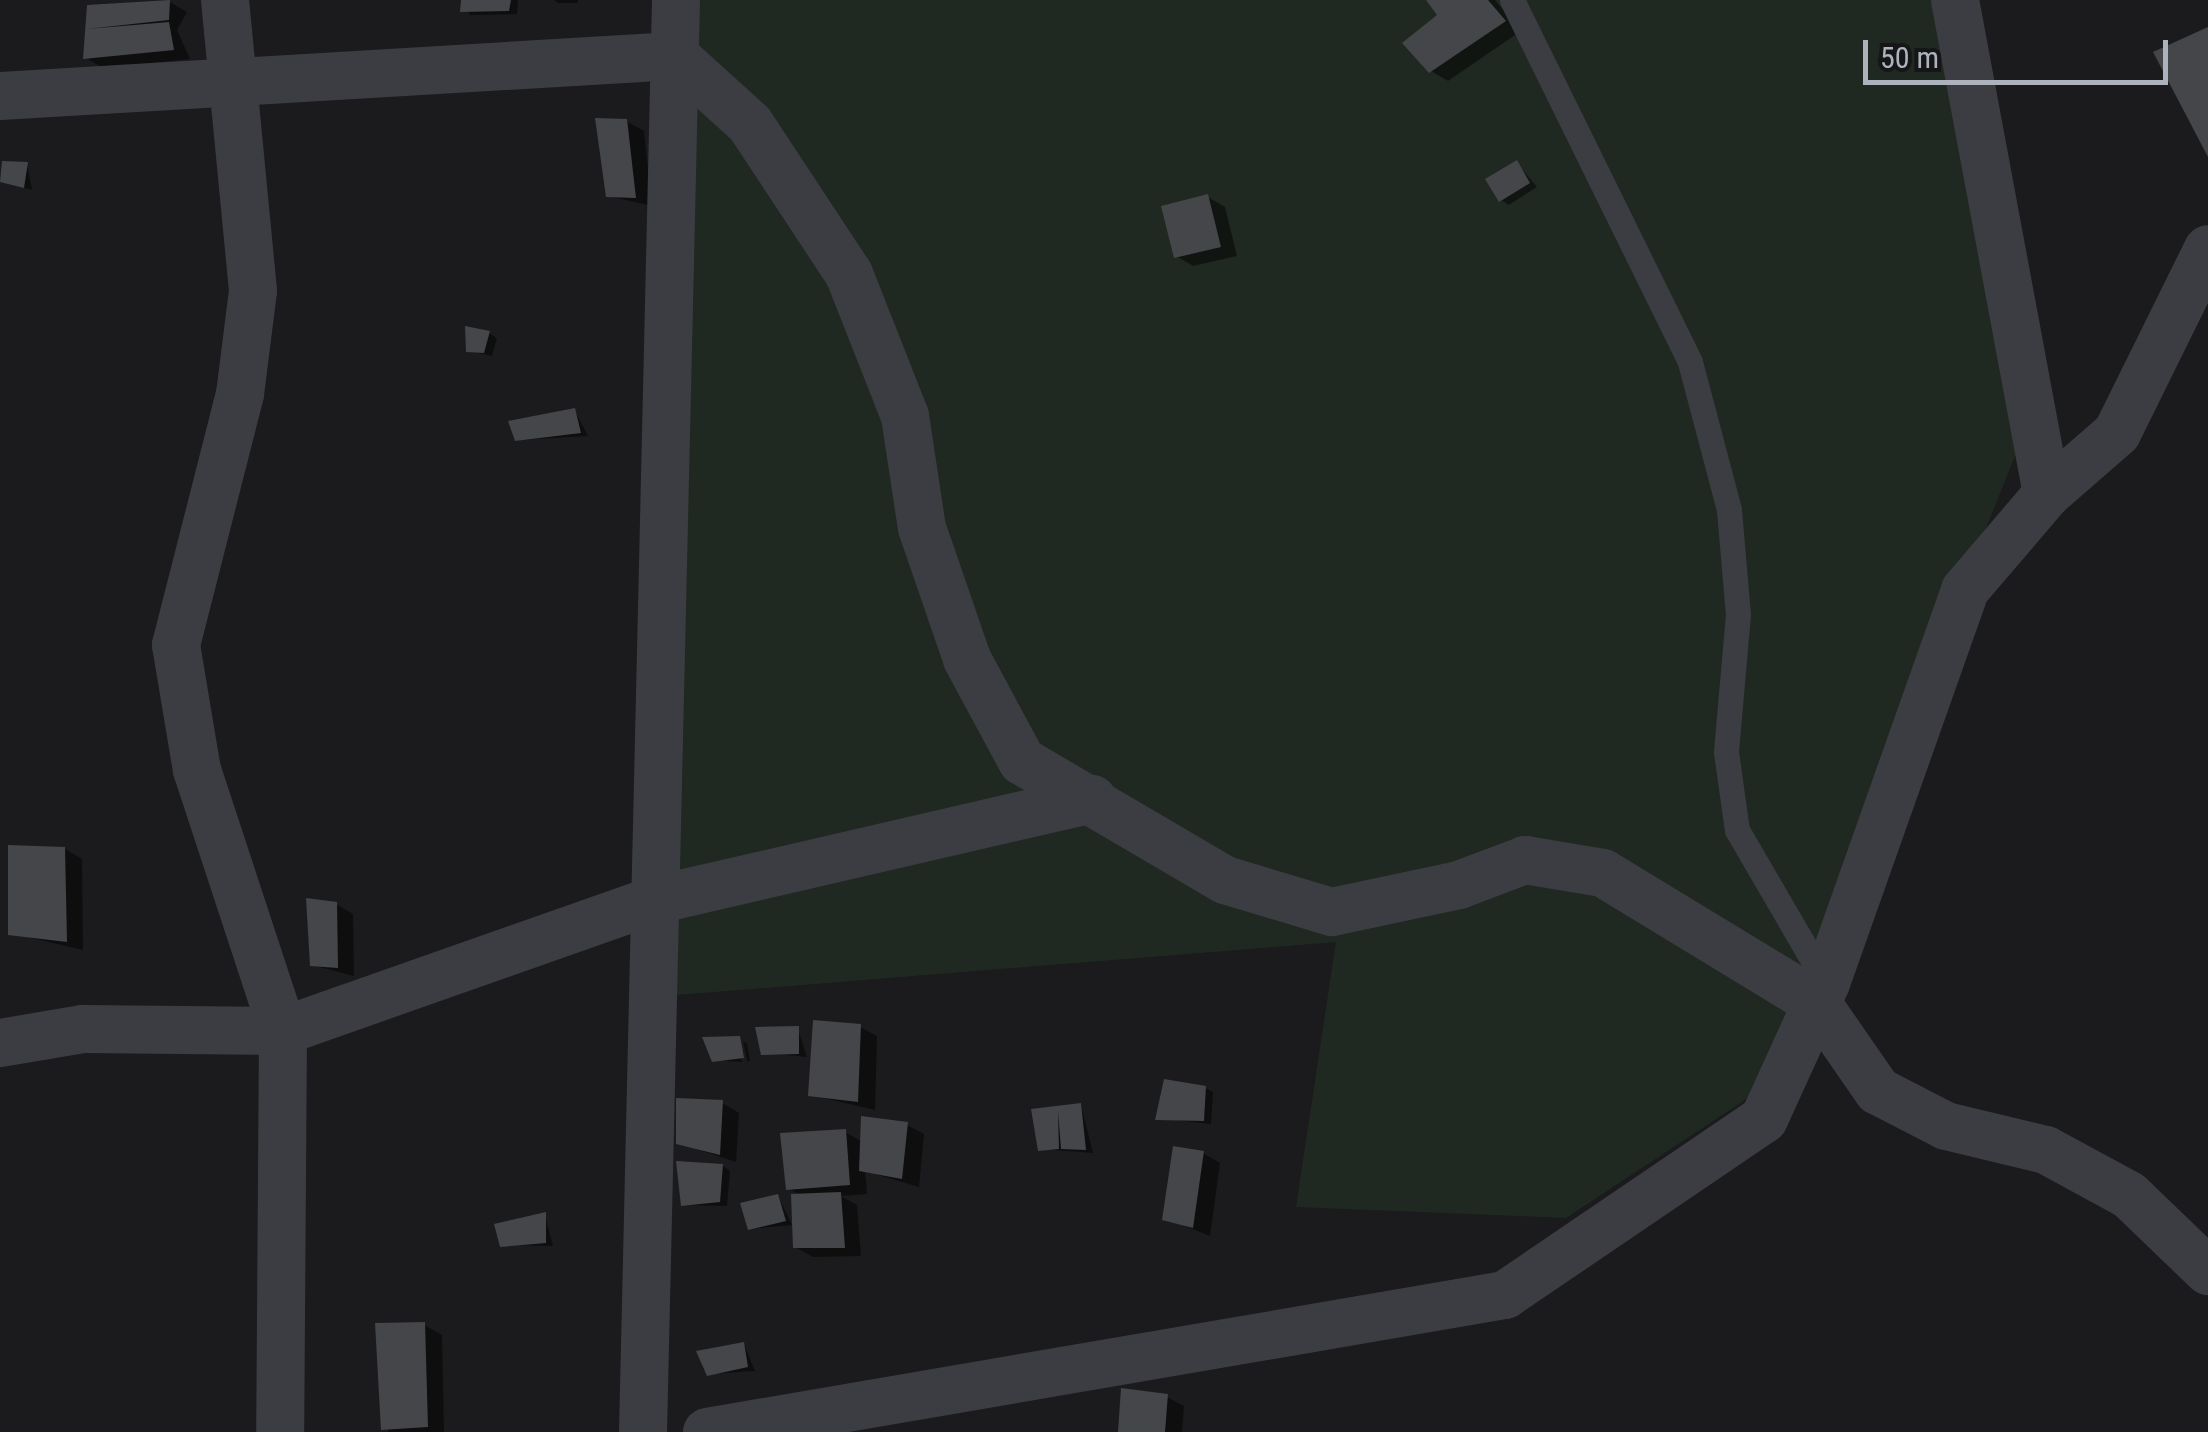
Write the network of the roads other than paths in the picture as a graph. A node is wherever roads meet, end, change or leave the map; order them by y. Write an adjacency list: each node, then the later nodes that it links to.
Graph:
1 (225, 0): 6 (street)
2 (676, 0): 5 (street)
3 (1512, 0): 12 (lane)
4 (1954, 0): 9 (street)
5 (674, 56): 6 (street); 10 (street); 11 (street)
6 (233, 82): 7 (street); 13 (street)
7 (0, 96)
8 (2208, 249): 9 (street)
9 (2047, 494): 12 (street)
10 (1093, 798): 11 (street); 12 (street)
11 (655, 900): 13 (street); 17 (street)
12 (1821, 993): 15 (street); 18 (street)
13 (283, 1031): 14 (street); 16 (street)
14 (0, 1044)
15 (2208, 1271)
16 (271, 1424)
17 (643, 1432)
18 (707, 1432)

